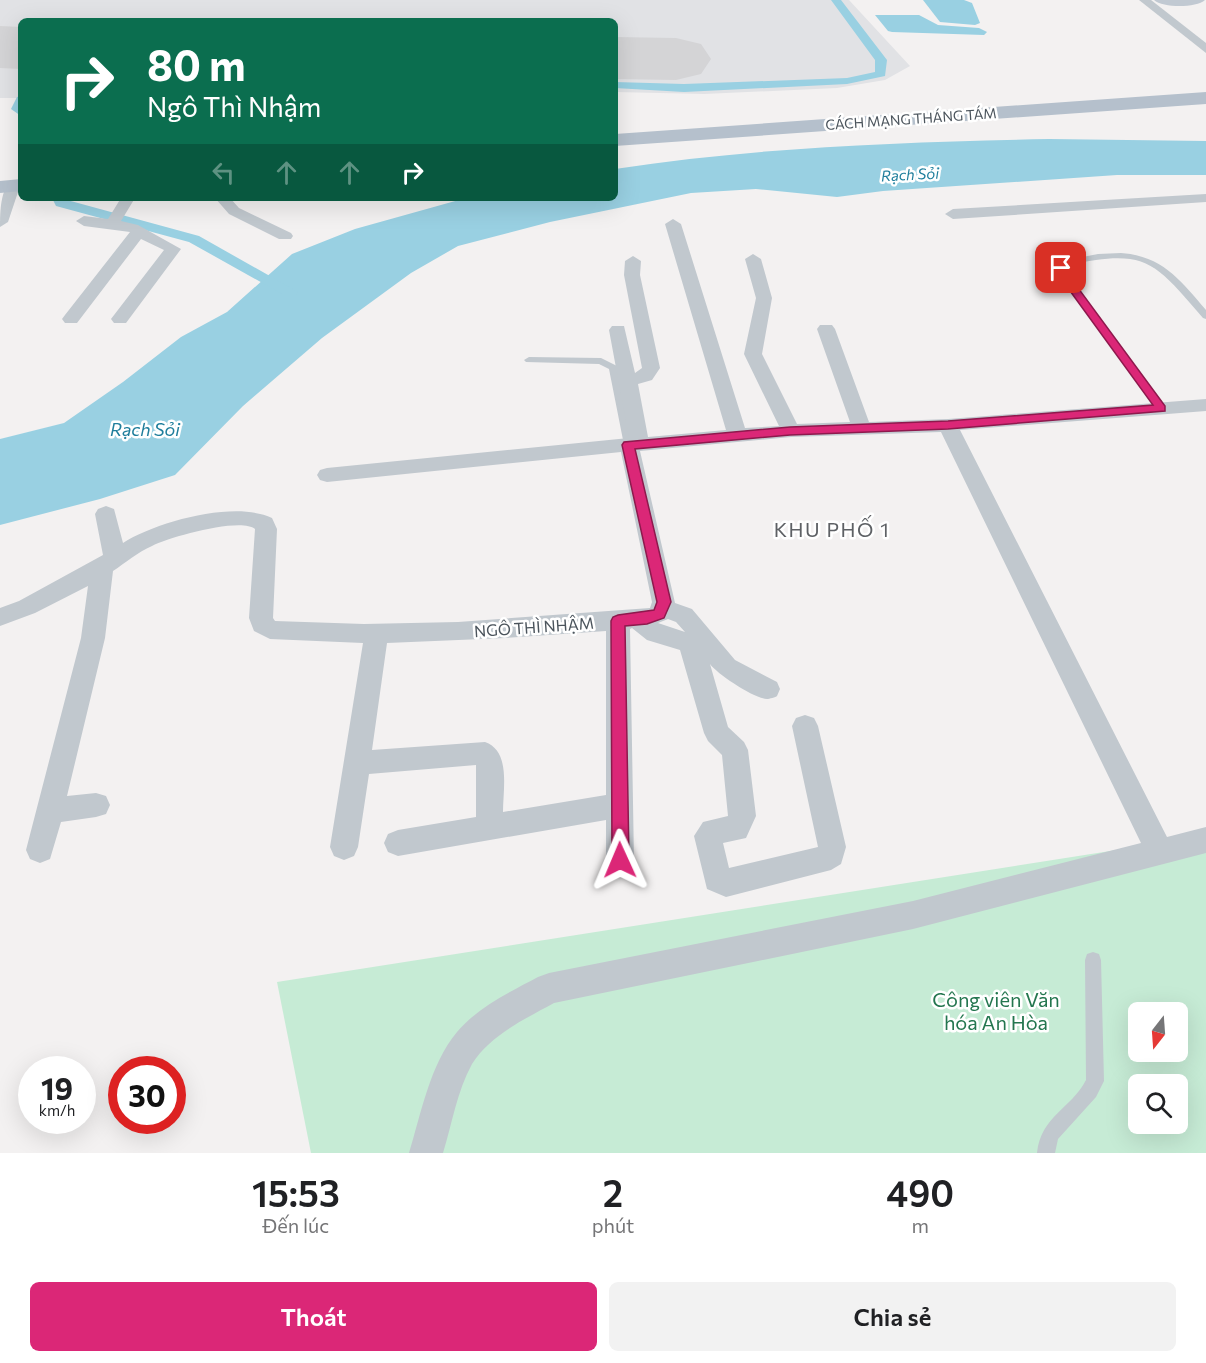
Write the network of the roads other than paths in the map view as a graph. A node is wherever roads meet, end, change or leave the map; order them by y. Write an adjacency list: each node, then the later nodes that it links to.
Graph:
1 (1144, 0): 5 (street)
2 (1162, 0): 3 (street)
3 (1187, 0): 4 (street)
4 (1197, 0)
5 (1200, 39): 6 (street)
6 (1206, 49)
7 (1206, 98): 8 (main road, CÁCH MẠNG THÁNG TÁM)
8 (618, 140)
9 (11, 186): 16 (street)
10 (1206, 198): 13 (street)
11 (126, 201): 14 (street)
12 (225, 201): 19 (street)
13 (953, 214)
14 (116, 218): 15 (street); 18 (street)
15 (84, 221)
16 (0, 222)
17 (673, 224): 34 (street)
18 (139, 231): 23 (street); 24 (street)
19 (285, 236)
20 (753, 259): 33 (street)
21 (633, 261): 28 (street)
22 (1206, 316): 30 (lane)
23 (120, 319)
24 (71, 320)
25 (826, 329): 32 (street)
26 (618, 330): 28 (street)
27 (529, 360): 35 (lane)
28 (628, 381): 35 (street)
29 (1206, 405): 30 (street)
30 (1161, 408): 31 (street)
31 (948, 425): 32 (street); 54 (street)
32 (862, 429): 33 (street)
33 (790, 431): 34 (street)
34 (738, 436): 35 (street)
35 (634, 445): 36 (street); 39 (street)
36 (327, 475)
37 (106, 514): 38 (street)
38 (109, 563): 40 (street, NGÔ THÌ NHẬM); 42 (street, NGÔ THÌ NHẬM); 48 (street)
39 (663, 609): 41 (street, NGÔ THÌ NHẬM); 43 (street)
40 (0, 617)
41 (628, 620): 42 (street, NGÔ THÌ NHẬM); 44 (street); 47 (street)
42 (377, 632): 45 (street)
43 (768, 689)
44 (805, 726)
45 (357, 763): 49 (street); 52 (street)
46 (96, 805): 48 (street)
47 (619, 805): 49 (street); 55 (street)
48 (50, 811): 53 (street)
49 (490, 827): 51 (street)
50 (1206, 840): 54 (street)
51 (398, 843)
52 (344, 847)
53 (40, 850)
54 (1159, 851): 57 (street)
55 (620, 860)
56 (1093, 960): 58 (lane)
57 (426, 1153)
58 (1046, 1153)

